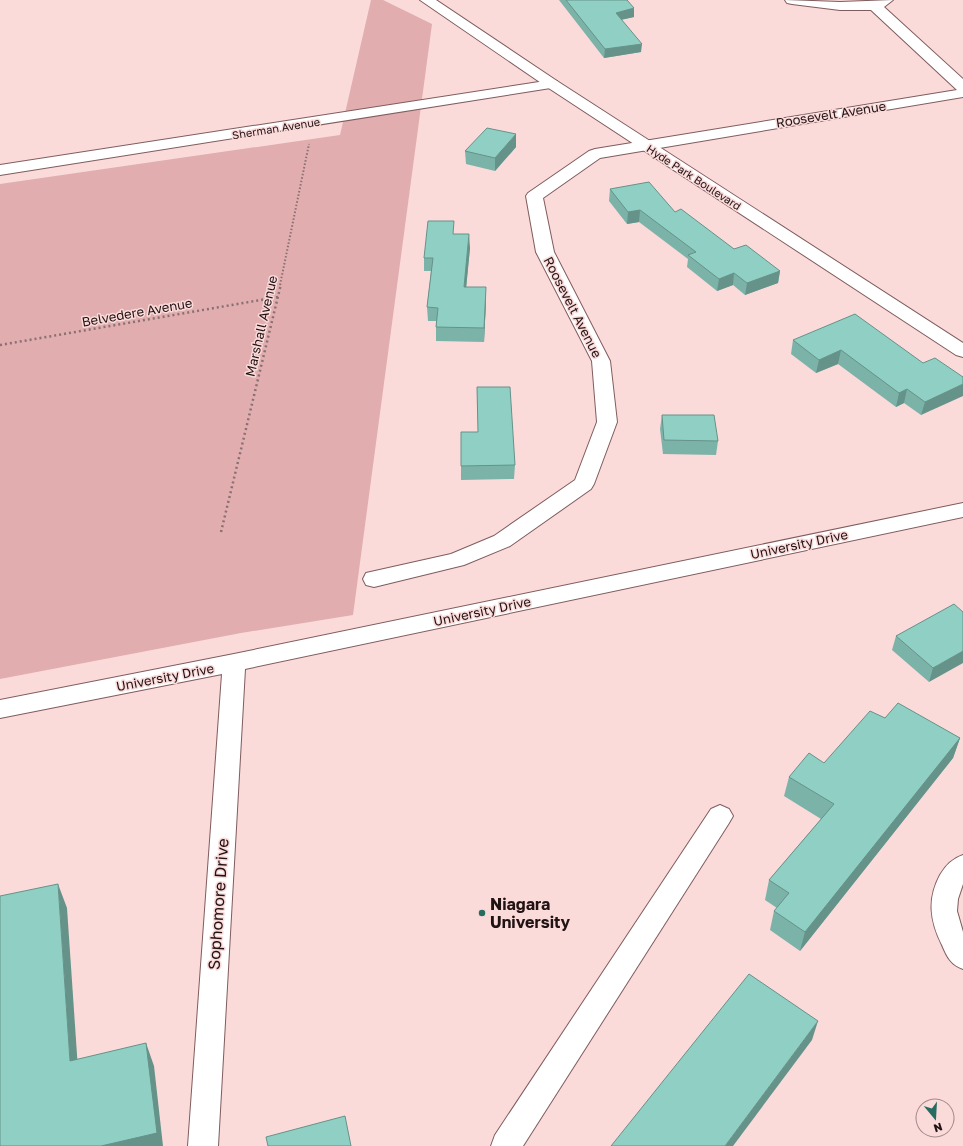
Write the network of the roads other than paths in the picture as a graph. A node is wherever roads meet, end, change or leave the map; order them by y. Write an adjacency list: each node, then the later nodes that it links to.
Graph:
1 (427, 0): 4 (street, Hyde Park Boulevard)
2 (792, 0): 3 (street)
3 (881, 3): 5 (street)
4 (552, 84): 7 (street, Hyde Park Boulevard); 8 (street, Sherman Avenue)
5 (963, 87)
6 (963, 93): 7 (street, Roosevelt Avenue)
7 (644, 145): 9 (street, Hyde Park Boulevard); 11 (street, Roosevelt Avenue)
8 (0, 170)
9 (963, 351)
10 (963, 510): 12 (street, University Drive)
11 (374, 579)
12 (234, 663): 13 (street, University Drive); 17 (street, Sophomore Drive)
13 (0, 709)
14 (720, 816): 18 (street)
15 (963, 866): 16 (street)
16 (963, 957)
17 (202, 1146)
18 (506, 1146)

